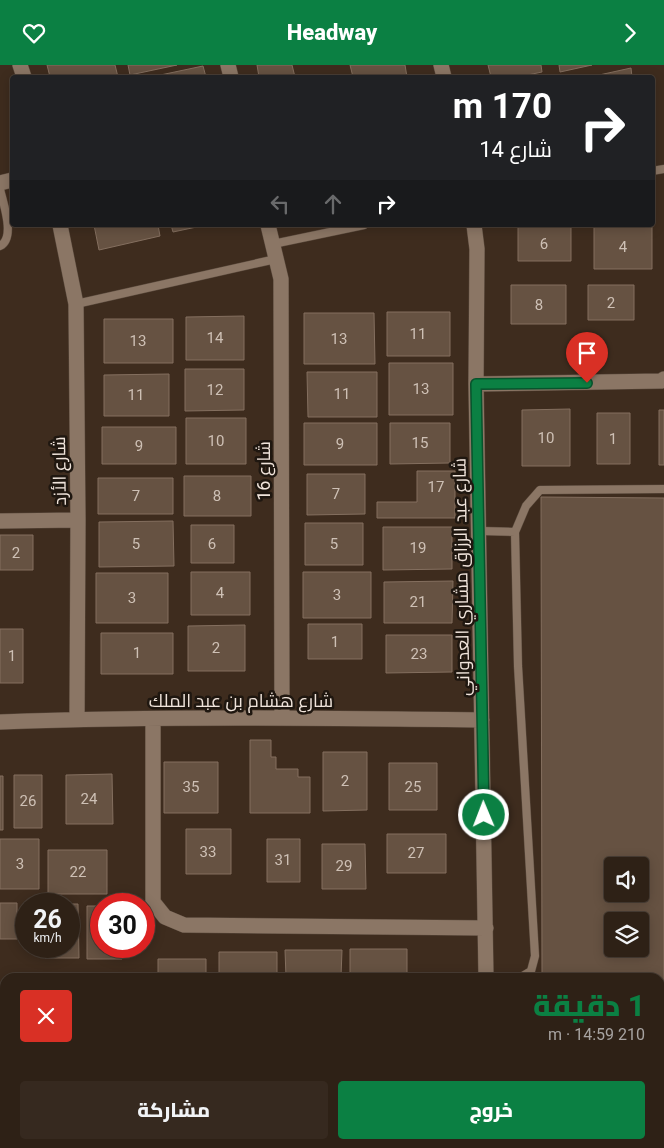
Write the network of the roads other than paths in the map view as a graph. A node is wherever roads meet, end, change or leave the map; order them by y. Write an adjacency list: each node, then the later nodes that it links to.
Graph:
1 (0, 189): 7 (lane)
2 (60, 227): 9 (street, شارع الأزد)
3 (269, 227): 6 (street, شارع 16)
4 (354, 227): 6 (lane)
5 (474, 227): 11 (street, شارع عبد الرزاق مشاري العدواني)
6 (273, 244): 8 (street, شارع 16)
7 (0, 246)
8 (276, 259): 9 (lane); 17 (street, شارع 16)
9 (76, 304): 13 (street, شارع الأزد)
10 (664, 379): 11 (street)
11 (476, 384): 15 (street, شارع عبد الرزاق مشاري العدواني)
12 (664, 489): 16 (lane)
13 (78, 520): 14 (street); 18 (street, شارع الأزد)
14 (0, 521)
15 (480, 531): 16 (lane); 20 (street, شارع عبد الرزاق مشاري العدواني)
16 (514, 532): 24 (lane)
17 (282, 718): 19 (street, شارع هشام بن عبد الملك); 20 (street, شارع هشام بن عبد الملك)
18 (77, 719): 19 (street, شارع هشام بن عبد الملك); 21 (street, شارع هشام بن عبد الملك)
19 (153, 719): 22 (street)
20 (482, 720): 22 (street, شارع عبد الرزاق مشاري العدواني)
21 (0, 721)
22 (486, 928): 23 (street, شارع عبد الرزاق مشاري العدواني)
23 (486, 973)
24 (528, 973)

